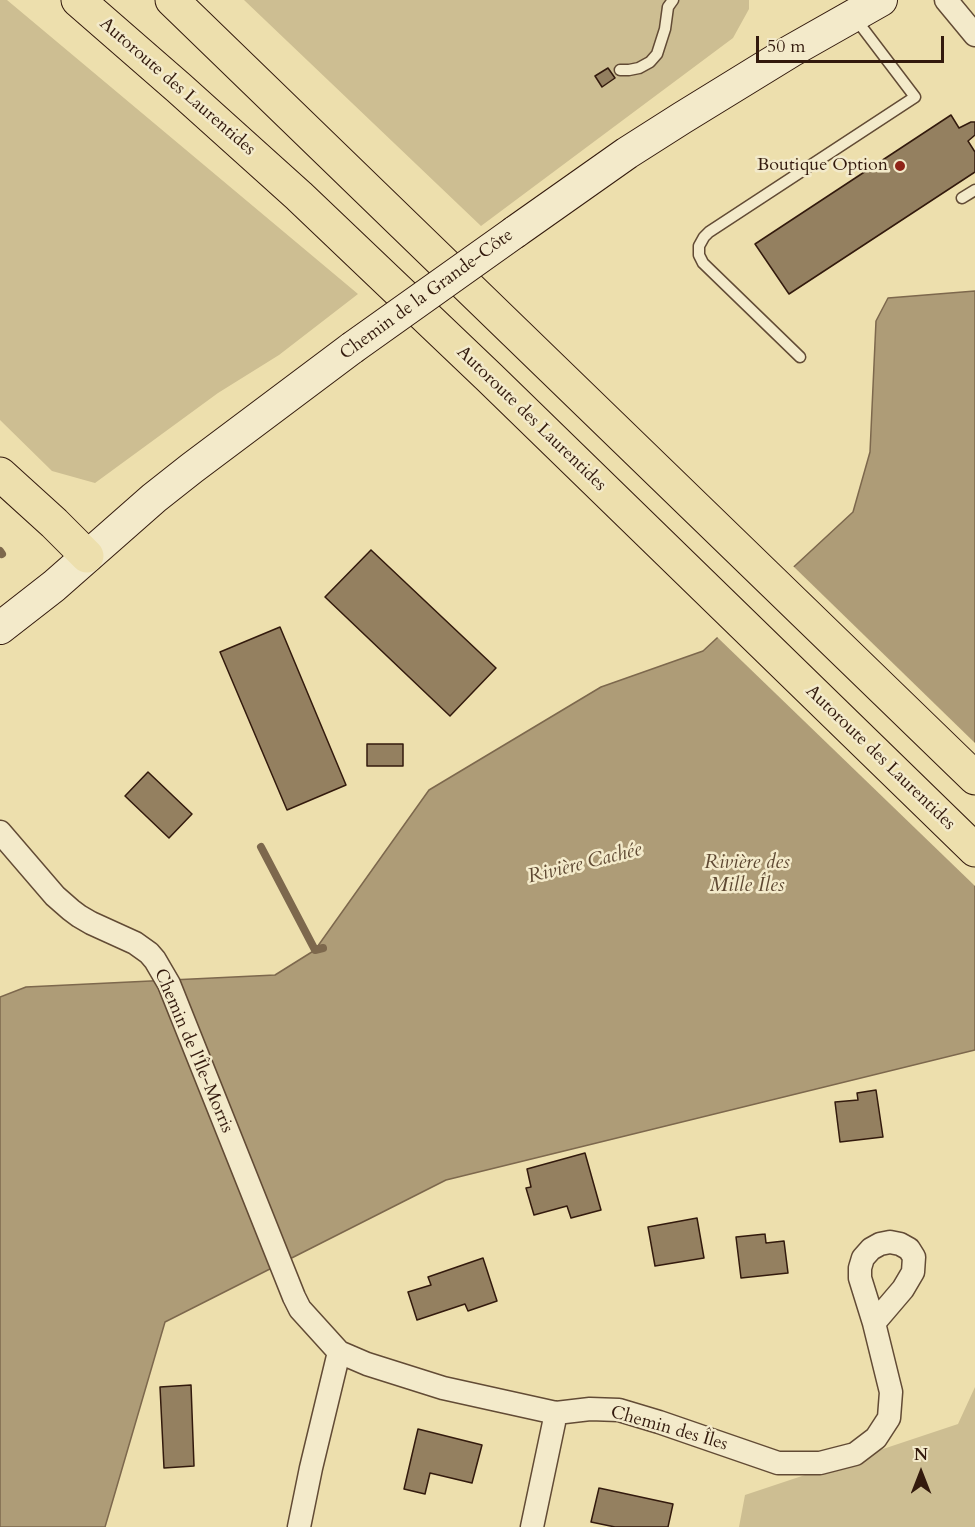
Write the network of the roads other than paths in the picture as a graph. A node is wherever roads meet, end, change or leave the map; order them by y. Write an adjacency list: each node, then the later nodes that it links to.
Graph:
1 (78, 0): 17 (highway, Autoroute des Laurentides)
2 (172, 0): 15 (highway)
3 (673, 0): 8 (lane)
4 (881, 0): 6 (main road, Chemin de la Grande-Côte)
5 (946, 0): 7 (street)
6 (847, 8): 11 (lane); 13 (main road, Chemin de la Grande-Côte, bridge)
7 (975, 35)
8 (620, 70)
9 (975, 190): 10 (lane)
10 (962, 198)
11 (800, 357)
12 (0, 474): 13 (highway)
13 (87, 556): 14 (main road, Chemin de la Grande-Côte)
14 (0, 628)
15 (975, 778)
16 (0, 832): 18 (street, Chemin de l'Île-Morris)
17 (975, 850)
18 (294, 1297): 20 (street, Chemin des Îles)
19 (874, 1323): 21 (street, Chemin des Îles)
20 (339, 1352): 21 (street, Chemin des Îles); 22 (street)
21 (556, 1413): 23 (street)
22 (299, 1527)
23 (532, 1527)

